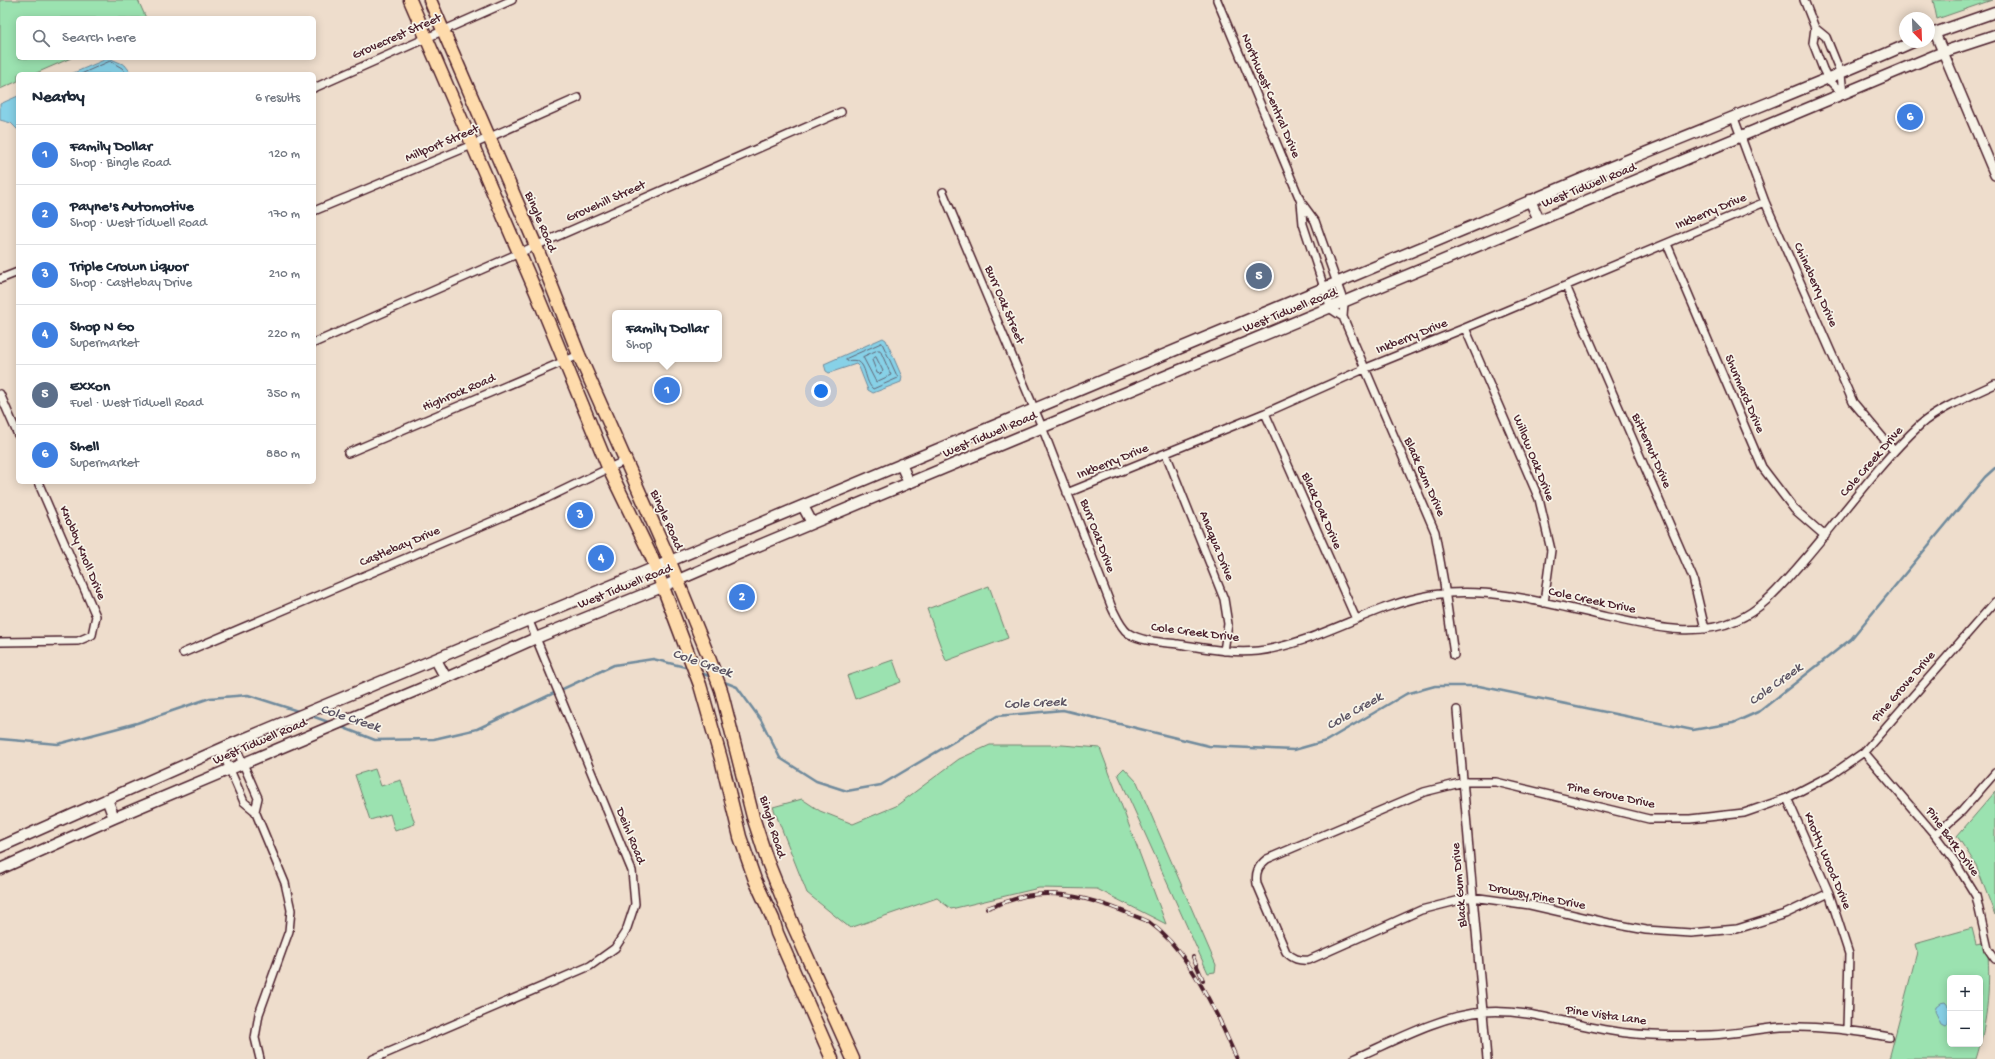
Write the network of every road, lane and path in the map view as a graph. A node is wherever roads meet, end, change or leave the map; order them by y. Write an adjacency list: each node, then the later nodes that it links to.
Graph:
1 (410, 0): 11 (main road)
2 (430, 0): 8 (main road, Bingle Road)
3 (512, 0): 8 (street, Grovecrest Street)
4 (1217, 0): 28 (street, Northwest Central Drive)
5 (1804, 0): 7 (street)
6 (1995, 12): 9 (main road)
7 (1815, 28): 15 (street); 16 (street)
8 (443, 30): 11 (street, Grovecrest Street); 23 (main road, Bingle Road)
9 (1935, 33)
10 (1995, 35): 14 (main road, West Tidwell Road)
11 (426, 38): 17 (street, Grovecrest Street); 24 (main road)
12 (1935, 39): 14 (street)
13 (1900, 48): 15 (main road, West Tidwell Road)
14 (1943, 52): 18 (main road, West Tidwell Road); 25 (street)
15 (1841, 74): 16 (main road, West Tidwell Road); 18 (street)
16 (1828, 79): 18 (street); 21 (main road, West Tidwell Road)
17 (316, 87)
18 (1843, 94): 22 (main road, West Tidwell Road)
19 (578, 98): 23 (street, Millport Street)
20 (841, 112): 33 (street, Grovehill Street)
21 (1734, 118): 22 (street, Chinaberry Drive); 27 (main road, West Tidwell Road)
22 (1741, 137): 29 (street, Chinaberry Drive); 31 (main road, West Tidwell Road)
23 (488, 138): 24 (street, Millport Street); 33 (main road, Bingle Road)
24 (472, 145): 30 (street, Millport Street); 34 (main road)
25 (1995, 175)
26 (944, 192): 50 (street, Burr Oak Street)
27 (1530, 200): 31 (main road); 37 (main road, West Tidwell Road)
28 (1301, 202): 37 (street, Northwest Central Drive); 39 (street, Northwest Central Drive)
29 (1765, 202): 32 (street, Inkberry Drive); 54 (street, Chinaberry Drive)
30 (316, 210)
31 (1539, 220): 40 (main road, West Tidwell Road)
32 (1666, 244): 38 (street, Inkberry Drive); 65 (street, Shurmard Drive)
33 (536, 246): 34 (street, Grovehill Street); 45 (main road, Bingle Road)
34 (519, 253): 44 (street, Grovehill Street); 46 (main road)
35 (16, 273): 36 (street)
36 (0, 279)
37 (1337, 282): 39 (main road, West Tidwell Road); 40 (street, Northwest Central Drive)
38 (1566, 286): 43 (street, Inkberry Drive); 76 (street, Bitternut Drive)
39 (1323, 288): 41 (street, Northwest Central Drive); 50 (main road, West Tidwell Road)
40 (1344, 303): 41 (main road, West Tidwell Road); 42 (street, Black Gum Drive)
41 (1330, 308): 42 (street); 52 (main road, West Tidwell Road)
42 (1343, 317): 47 (street, Black Gum Drive)
43 (1465, 328): 47 (street, Inkberry Drive); 72 (street, Willow Oak Drive)
44 (316, 342)
45 (579, 355): 46 (street, Highrock Road); 57 (main road, Bingle Road)
46 (563, 362): 55 (street, Highrock Road); 59 (main road)
47 (1364, 369): 51 (street, Inkberry Drive); 70 (street, Black Gum Drive)
48 (1995, 384): 54 (street, Cole Creek Drive)
49 (0, 394): 53 (street)
50 (1035, 409): 52 (street, Burr Oak Street); 58 (main road, West Tidwell Road)
51 (1265, 413): 56 (street, Inkberry Drive); 74 (street, Black Oak Drive)
52 (1042, 427): 60 (main road, West Tidwell Road); 62 (street, Burr Oak Drive)
53 (16, 431)
54 (1894, 451): 65 (street, Cole Creek Drive)
55 (348, 453)
56 (1166, 454): 62 (street, Inkberry Drive); 79 (street, Anaqua Drive)
57 (624, 461): 59 (street, Castlebay Drive); 66 (main road, Bingle Road)
58 (900, 464): 60 (main road); 63 (main road, West Tidwell Road)
59 (608, 467): 67 (main road); 80 (street, Castlebay Drive)
60 (909, 483): 64 (main road, West Tidwell Road)
61 (39, 484): 78 (street, Knobby Knoll Drive)
62 (1067, 493): 73 (street, Burr Oak Drive)
63 (803, 506): 64 (main road); 66 (main road, West Tidwell Road)
64 (812, 523): 68 (main road, West Tidwell Road)
65 (1825, 536): 76 (street, Cole Creek Drive)
66 (670, 562): 67 (main road, West Tidwell Road); 68 (main road, Bingle Road)
67 (655, 568): 69 (main road); 75 (main road, West Tidwell Road)
68 (677, 580): 69 (main road, West Tidwell Road); 88 (main road, Bingle Road)
69 (662, 587): 77 (main road, West Tidwell Road); 89 (main road)
70 (1446, 594): 72 (street, Cole Creek Drive); 74 (street, Cole Creek Drive); 81 (street, Black Gum Drive)
71 (1995, 602): 87 (street, Pine Grove Drive)
72 (1544, 603): 76 (street, Cole Creek Drive)
73 (1112, 608): 79 (street, Cole Creek Drive)
74 (1356, 619): 79 (street, Cole Creek Drive)
75 (529, 621): 77 (street, Deihl Road); 82 (main road, West Tidwell Road)
76 (1704, 629)
77 (536, 638): 83 (main road, West Tidwell Road); 111 (street, Deihl Road)
78 (0, 642)
79 (1224, 651)
80 (183, 653)
81 (1454, 655)
82 (436, 660): 83 (main road); 85 (main road, West Tidwell Road)
83 (446, 678): 90 (main road, West Tidwell Road)
84 (1457, 710): 93 (street, Black Gum Drive)
85 (234, 744): 86 (main road, West Tidwell Road); 90 (street)
86 (221, 749): 91 (street); 95 (main road, West Tidwell Road)
87 (1864, 752): 94 (street, Pine Grove Drive); 98 (street, Pine Bark Drive)
88 (738, 754): 89 (main road); 104 (main road, Bingle Road)
89 (721, 759): 105 (main road)
90 (243, 764): 91 (main road, West Tidwell Road); 96 (street)
91 (230, 769): 96 (street); 97 (main road, West Tidwell Road)
92 (1995, 773): 98 (street)
93 (1464, 782): 94 (street, Pine Grove Drive); 102 (street, Black Gum Drive); 103 (street, Pine Grove Drive)
94 (1787, 798): 101 (street, Knotty Wood Drive)
95 (107, 799): 97 (main road); 99 (main road, West Tidwell Road)
96 (255, 811): 110 (street)
97 (114, 818): 100 (main road, West Tidwell Road)
98 (1935, 835): 106 (street, Pine Bark Drive)
99 (0, 847)
100 (0, 869)
101 (1830, 893): 102 (street, Drowsy Pine Drive); 108 (street, Knotty Wood Drive)
102 (1472, 897): 103 (street, Drowsy Pine Drive); 107 (street, Black Gum Drive)
103 (1270, 916)
104 (793, 925): 105 (main road); 113 (main road, Bingle Road)
105 (778, 933): 112 (main road)
106 (1995, 959)
107 (1484, 1011): 108 (street, Pine Vista Lane); 114 (street, Pine Vista Lane); 115 (street, Black Gum Drive)
108 (1847, 1029): 109 (street, Pine Vista Lane)
109 (1889, 1037)
110 (260, 1059)
111 (374, 1059)
112 (832, 1059)
113 (853, 1059)
114 (1353, 1059)
115 (1487, 1059)

